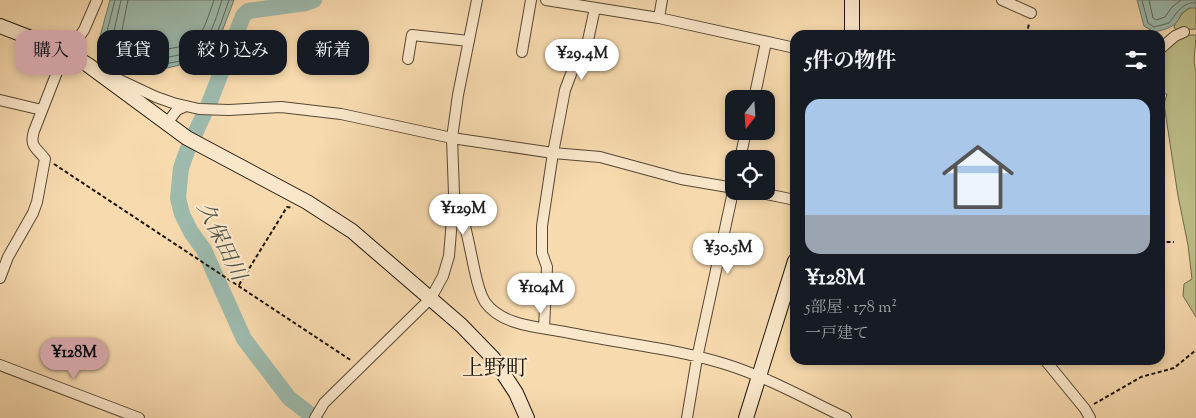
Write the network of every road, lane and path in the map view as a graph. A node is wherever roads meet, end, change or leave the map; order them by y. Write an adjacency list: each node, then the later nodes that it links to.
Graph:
1 (97, 0): 12 (street)
2 (476, 0): 16 (street)
3 (531, 0): 20 (street)
4 (546, 0): 8 (street)
5 (662, 0): 10 (street)
6 (852, 0): 13 (street)
7 (1002, 0): 9 (street)
8 (595, 8): 10 (street); 30 (street)
9 (1031, 14)
10 (659, 18): 17 (street)
11 (0, 26): 14 (street)
12 (84, 30)
13 (852, 30)
14 (15, 32)
15 (1184, 32): 18 (street)
16 (468, 41): 21 (street); 29 (street)
17 (766, 42): 19 (street); 24 (street)
18 (1165, 44)
19 (790, 47)
20 (522, 52)
21 (408, 59)
22 (88, 65): 26 (street); 28 (street)
23 (56, 75): 27 (street)
24 (756, 90)
25 (0, 100): 27 (street)
26 (186, 106): 28 (street); 29 (street)
27 (42, 110): 31 (street)
28 (167, 123): 37 (street)
29 (452, 138): 30 (street); 33 (street)
30 (553, 153): 32 (street); 44 (street)
31 (45, 159): 41 (street); 42 (path)
32 (725, 186)
33 (454, 194): 43 (street); 44 (street)
34 (775, 196): 35 (street)
35 (790, 199)
36 (731, 200): 46 (street)
37 (307, 202): 42 (path); 43 (street)
38 (1165, 242): 39 (path)
39 (1174, 242)
40 (790, 277): 50 (street)
41 (0, 278)
42 (238, 285): 49 (path)
43 (431, 298): 49 (street); 54 (street)
44 (544, 328): 46 (street)
45 (1196, 350): 51 (path)
46 (697, 358): 50 (street); 55 (street)
47 (0, 365): 53 (street)
48 (1049, 365): 51 (street)
49 (360, 367): 52 (street)
50 (759, 377): 56 (street); 57 (street)
51 (1087, 413)
52 (316, 416)
53 (139, 418)
54 (527, 418)
55 (687, 418)
56 (746, 418)
57 (846, 418)

